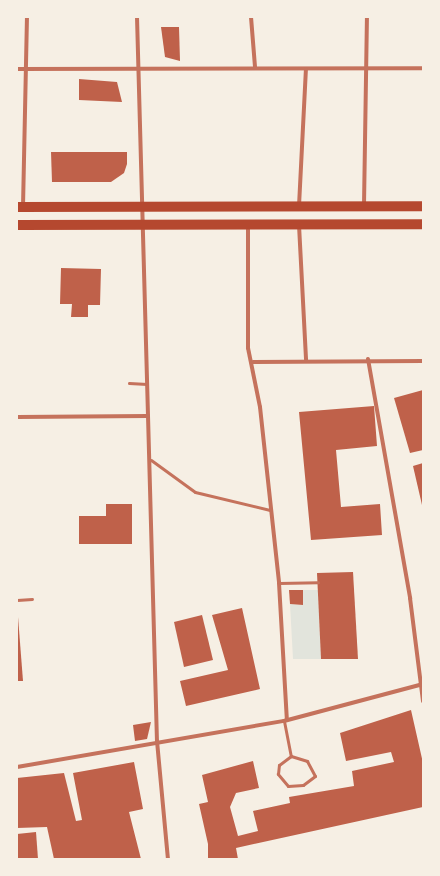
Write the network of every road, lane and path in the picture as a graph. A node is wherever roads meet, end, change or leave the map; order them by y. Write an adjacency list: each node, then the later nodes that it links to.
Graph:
1 (27, 17): 10 (street)
2 (137, 17): 5 (street)
3 (251, 17): 6 (street)
4 (367, 17): 7 (street)
5 (138, 67): 6 (street); 10 (street); 16 (street)
6 (255, 67): 11 (street)
7 (367, 67): 9 (street); 11 (street); 13 (street)
8 (17, 68): 10 (street)
9 (423, 68)
10 (26, 69): 15 (street)
11 (306, 69): 12 (street)
12 (299, 206): 13 (main road); 16 (main road)
13 (364, 206): 14 (main road)
14 (423, 206)
15 (20, 207): 16 (main road)
16 (141, 207): 19 (street)
17 (423, 224): 21 (main road)
18 (17, 225): 19 (main road)
19 (142, 225): 20 (main road); 27 (street)
20 (248, 225): 21 (main road); 25 (street)
21 (298, 225): 23 (street)
22 (368, 359): 23 (street); 24 (street); 36 (street)
23 (306, 360): 25 (street)
24 (423, 361)
25 (253, 362): 31 (street)
26 (129, 383): 27 (lane)
27 (147, 384): 28 (street)
28 (148, 416): 29 (street); 30 (street)
29 (17, 417)
30 (151, 460): 31 (lane); 39 (street)
31 (270, 510): 33 (street)
32 (318, 582): 33 (lane)
33 (278, 584): 38 (street)
34 (32, 599): 35 (lane)
35 (17, 600)
36 (422, 685): 37 (street); 38 (street)
37 (423, 700)
38 (285, 721): 39 (street); 40 (lane)
39 (158, 741): 41 (street); 42 (street)
40 (291, 756): 40 (lane)
41 (17, 767)
42 (168, 859)

